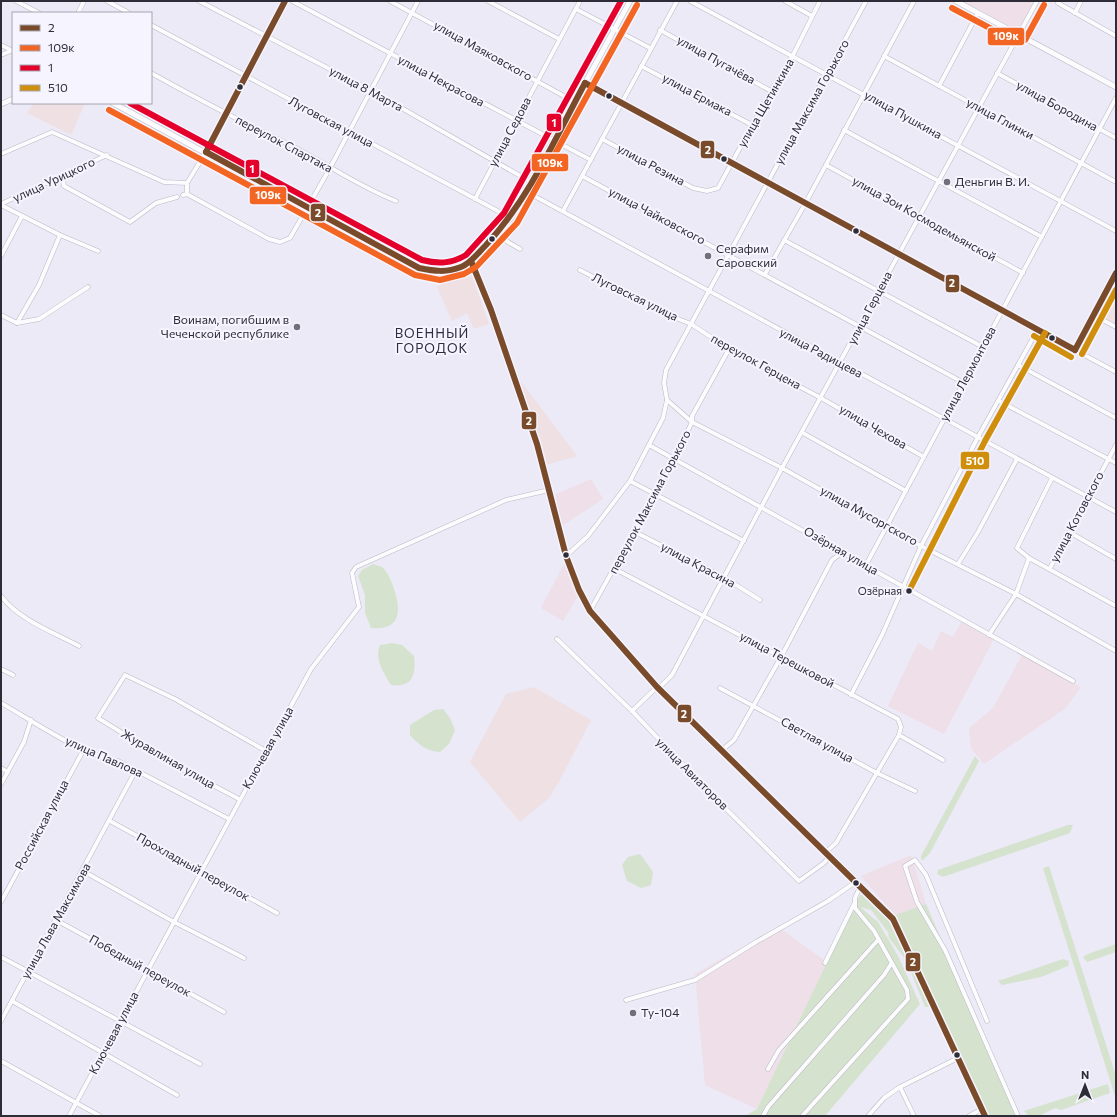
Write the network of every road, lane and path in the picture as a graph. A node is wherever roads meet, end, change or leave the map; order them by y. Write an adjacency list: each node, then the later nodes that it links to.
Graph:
1 (16, 1): 23 (street)
2 (84, 1): 24 (street)
3 (107, 1): 25 (street)
4 (199, 1): 35 (street, улица 8 Марта)
5 (285, 1): 35 (street)
6 (292, 1): 41 (street, улица Некрасова)
7 (390, 1): 26 (street, улица Маяковского)
8 (418, 1): 26 (street)
9 (488, 1): 36 (street)
10 (580, 1): 22 (street, улица Седова)
11 (630, 1): 31 (street)
12 (676, 1): 32 (street)
13 (690, 1): 43 (street, улица Пушкина)
14 (785, 1): 29 (street)
15 (820, 1): 29 (street, улица Щетинкина)
16 (866, 1): 48 (street, улица Максима Горького)
17 (914, 1): 44 (street)
18 (956, 1): 27 (street)
19 (1037, 1): 33 (street, улица Герцена)
20 (1081, 1): 28 (street)
21 (1058, 3): 28 (street)
22 (576, 8): 31 (street); 36 (street, улица Седова)
23 (37, 12)
24 (78, 12)
25 (127, 12)
26 (412, 12): 41 (street); 50 (street, улица Маяковского)
27 (978, 13): 33 (street); 52 (street)
28 (1075, 13): 34 (street)
29 (812, 16): 43 (street, улица Щетинкина)
30 (152, 26): 49 (street, Луговская улица)
31 (614, 30): 38 (street); 51 (street)
32 (660, 30): 38 (street); 55 (street, улица Пугачёва)
33 (1018, 34): 46 (street, улица Герцена); 53 (street)
34 (1116, 36)
35 (266, 37): 49 (street); 54 (street, улица 8 Марта)
36 (559, 39): 50 (street, улица Седова)
37 (1, 44): 39 (street)
38 (650, 48): 45 (street)
39 (12, 50)
40 (12, 51): 42 (street)
41 (389, 54): 54 (street); 65 (street, улица Некрасова)
42 (1, 55)
43 (793, 55): 48 (street, улица Пушкина); 55 (street, улица Щетинкина)
44 (884, 56): 52 (street, улица Глинки); 56 (street)
45 (641, 66): 60 (street); 66 (street, улица Ермака)
46 (997, 73): 63 (street, улица Герцена); 67 (street, улица Бородина)
47 (152, 74): 64 (street, переулок Спартака)
48 (827, 74): 56 (street, улица Пушкина); 87 (street, улица Максима Горького)
49 (245, 76): 64 (street); 69 (street, Луговская улица)
50 (537, 81): 59 (street, улица Маяковского); 65 (street, улица Седова)
51 (586, 83): 59 (street); 60 (street)
52 (939, 86): 63 (street, улица Глинки)
53 (1116, 87)
54 (370, 90): 69 (street); 78 (street, улица 8 Марта)
55 (771, 90): 66 (street, улица Щетинкина)
56 (864, 94): 68 (street); 73 (street, улица Пушкина)
57 (1116, 98): 67 (street, улица Лермонтова)
58 (12, 99): 61 (street)
59 (575, 102): 72 (street)
60 (621, 103): 71 (street); 79 (street)
61 (1, 104)
62 (115, 104): 74 (street)
63 (979, 107): 73 (street, улица Герцена); 80 (street, улица Глинки)
64 (225, 114): 74 (street); 82 (street, переулок Спартака)
65 (516, 120): 72 (street, улица Некрасова); 78 (street, улица Седова)
66 (752, 125): 79 (street, улица Щетинкина)
67 (1100, 129): 70 (street, улица Бородина); 80 (street, улица Лермонтова)
68 (844, 130): 81 (street); 85 (street)
69 (348, 131): 82 (street); 93 (street, Луговская улица)
70 (1116, 138)
71 (602, 139): 77 (street); 90 (street, улица Резина)
72 (554, 140): 77 (street, улица Некрасова); 86 (street)
73 (958, 145): 85 (street, улица Герцена); 95 (street, улица Пушкина)
74 (206, 152): 89 (street); 98 (street)
75 (1, 154): 76 (street)
76 (107, 155): 84 (street, улица Урицкого); 89 (street)
77 (591, 160): 83 (street)
78 (494, 161): 86 (street, улица 8 Марта); 93 (street, улица Седова)
79 (732, 162): 87 (street); 90 (street, улица Щетинкина)
80 (1082, 163): 88 (street, улица Глинки); 95 (street, улица Лермонтова)
81 (826, 165): 96 (street); 101 (street, улица Зои Космодемьянской)
82 (330, 168): 94 (street, переулок Спартака); 98 (street)
83 (582, 176): 99 (street); 110 (street, улица Чайковского)
84 (62, 177): 92 (street); 97 (street, улица Урицкого)
85 (939, 181): 101 (street, улица Герцена); 106 (street)
86 (531, 182): 91 (street)
87 (768, 182): 96 (street); 110 (street, улица Максима Горького)
88 (1116, 182)
89 (187, 183): 98 (street)
90 (701, 190)
91 (527, 192): 99 (street, улица Радищева); 102 (street)
92 (177, 197)
93 (475, 199): 102 (street, Луговская улица)
94 (396, 201)
95 (1061, 201): 103 (street, улица Пушкина); 106 (street, улица Лермонтова)
96 (805, 204): 107 (street); 111 (street)
97 (1, 205): 100 (street)
98 (307, 208): 113 (street)
99 (563, 211): 120 (street, улица Радищева)
100 (22, 216): 104 (street); 112 (street)
101 (919, 216): 111 (street, улица Герцена); 115 (street, улица Зои Космодемьянской)
102 (511, 218): 105 (street)
103 (1116, 231)
104 (60, 235): 109 (street); 124 (street)
105 (496, 235): 108 (street); 113 (street)
106 (1042, 237): 115 (street, улица Лермонтова)
107 (784, 240): 117 (street); 119 (street)
108 (520, 249)
109 (98, 252)
110 (729, 254): 117 (street, улица Чайковского); 120 (street, улица Максима Горького)
111 (898, 255): 119 (street, улица Герцена); 121 (street)
112 (1, 256)
113 (471, 261): 154 (street)
114 (580, 270): 125 (street, Луговская улица)
115 (1023, 273): 121 (street, улица Лермонтова)
116 (1116, 273): 123 (street)
117 (765, 274): 126 (street, улица Чайковского)
118 (88, 287): 124 (street)
119 (879, 291): 126 (street, улица Герцена); 129 (street)
120 (708, 292): 125 (street, улица Максима Горького); 132 (street, улица Радищева)
121 (1002, 311): 128 (street); 129 (street, улица Лермонтова)
122 (1, 315): 124 (street)
123 (1093, 315): 127 (street); 131 (street)
124 (17, 323)
125 (691, 324): 130 (street, переулок Герцена); 137 (street, улица Максима Горького)
126 (860, 326): 132 (street, улица Герцена); 135 (street, улица Чайковского)
127 (1116, 327)
128 (1038, 330): 131 (street); 133 (street)
129 (983, 347): 135 (street, улица Лермонтова)
130 (729, 349): 136 (street, переулок Герцена); 141 (street, переулок Максима Горького)
131 (1075, 350): 134 (street)
132 (840, 364): 136 (street, улица Герцена); 140 (street, улица Радищева)
133 (1018, 365): 138 (street); 139 (street)
134 (1116, 372)
135 (964, 383): 140 (street, улица Лермонтова)
136 (821, 398): 142 (street, улица Герцена); 146 (street, улица Чехова)
137 (667, 400): 141 (street, улица Мусоргского); 144 (street, улица Максима Горького)
138 (998, 401): 143 (street); 147 (street)
139 (1116, 418)
140 (944, 419): 143 (street, улица Радищева); 146 (street, улица Лермонтова)
141 (692, 422): 148 (street, переулок Максима Горького); 151 (street, улица Мусоргского)
142 (803, 433): 151 (street, улица Герцена); 155 (street)
143 (978, 437): 149 (street, улица Радищева); 164 (street)
144 (649, 444): 148 (street, Озёрная улица); 153 (street, улица Максима Горького)
145 (1116, 445): 147 (street, улица Котовского)
146 (924, 457): 155 (street, улица Лермонтова)
147 (1108, 459): 150 (street); 157 (street, улица Котовского)
148 (674, 460): 156 (street, переулок Максима Горького); 158 (street, Озёрная улица)
149 (1017, 460): 152 (street, улица Радищева); 169 (street)
150 (1116, 463)
151 (782, 468): 158 (street, улица Герцена); 160 (street, улица Мусоргского)
152 (1052, 478): 157 (street, улица Радищева); 167 (street)
153 (630, 481): 156 (street); 166 (street, улица Максима Горького)
154 (549, 490): 166 (street); 198 (street, Ключевая улица)
155 (906, 491): 160 (street, улица Лермонтова)
156 (655, 494): 161 (street, переулок Максима Горького); 163 (street)
157 (1089, 497): 159 (street, улица Радищева); 162 (street, улица Котовского)
158 (762, 506): 163 (street, улица Герцена); 165 (street, Озёрная улица)
159 (1116, 512)
160 (887, 526): 164 (street, улица Мусоргского); 170 (street, улица Лермонтова)
161 (635, 532): 172 (street, переулок Максима Горького); 173 (street, улица Красина)
162 (1069, 532): 168 (street); 171 (street, улица Котовского)
163 (744, 542): 173 (street, улица Герцена)
164 (921, 546): 169 (street, улица Мусоргского); 174 (street)
165 (843, 552): 170 (street, Озёрная улица); 185 (street)
166 (566, 556): 179 (street)
167 (1029, 558): 171 (street); 175 (street)
168 (1116, 559)
169 (958, 564): 175 (street, улица Мусоргского)
170 (866, 565): 174 (street, Озёрная улица)
171 (1050, 568): 178 (street)
172 (615, 569): 179 (street, переулок Максима Горького); 180 (street, улица Терешковой)
173 (725, 578): 177 (street, улица Красина); 180 (street, улица Герцена)
174 (902, 587): 181 (street, Озёрная улица); 191 (street)
175 (1016, 594): 181 (street); 184 (street, улица Мусоргского)
176 (1, 596): 183 (street)
177 (760, 600)
178 (1116, 606)
179 (590, 611): 189 (street)
180 (704, 616): 185 (street, улица Терешковой); 189 (street, улица Герцена)
181 (989, 635): 188 (street, Озёрная улица)
182 (557, 638): 194 (street, улица Авиаторов)
183 (78, 646)
184 (1116, 651)
185 (781, 657): 191 (street, улица Терешковой); 193 (street)
186 (1, 669): 187 (street)
187 (13, 675)
188 (1073, 682)
189 (658, 687): 194 (street, улица Герцена); 199 (street)
190 (720, 688): 193 (street, Светлая улица)
191 (851, 695): 196 (street, улица Терешковой)
192 (1, 703): 195 (street, улица Павлова)
193 (752, 705): 199 (street); 204 (street, Светлая улица)
194 (632, 711): 211 (street, улица Авиаторов)
195 (31, 720): 197 (street, улица Павлова); 203 (street)
196 (899, 735): 200 (street); 204 (street)
197 (84, 748): 202 (street, улица Павлова); 216 (street, Российская улица)
198 (266, 751): 207 (street, Ключевая улица); 207 (street, Журавлиная улица)
199 (722, 751): 210 (street)
200 (943, 760)
201 (1, 768): 203 (street)
202 (136, 770): 208 (street, улица Павлова); 209 (street, улица Льва Максимова)
203 (8, 772): 205 (street)
204 (877, 774): 206 (street, Светлая улица); 210 (street)
205 (1, 784)
206 (915, 791)
207 (239, 799): 208 (street, Ключевая улица)
208 (229, 819): 213 (street, Ключевая улица)
209 (110, 821): 212 (street, улица Льва Максимова); 213 (street, Прохладный переулок)
210 (825, 851): 211 (street)
211 (830, 856): 214 (street)
212 (83, 871): 219 (street, улица Льва Максимова); 220 (street)
213 (201, 872): 218 (street, Прохладный переулок); 220 (street, Ключевая улица)
214 (857, 881): 215 (street); 228 (street)
215 (861, 886): 217 (street); 235 (street)
216 (1, 902)
217 (854, 904): 221 (street); 224 (street)
218 (277, 913)
219 (56, 920): 226 (street, Победный переулок); 227 (street, улица Льва Максимова)
220 (174, 922): 223 (street); 226 (street, Ключевая улица)
221 (878, 940): 225 (street); 238 (street)
222 (1, 957): 227 (street)
223 (244, 958)
224 (825, 963)
225 (891, 964): 245 (street); 246 (street)
226 (147, 970): 230 (street, Победный переулок); 233 (street, Ключевая улица)
227 (28, 971): 229 (street, улица Льва Максимова); 233 (street)
228 (626, 1000)
229 (12, 1001): 231 (street, улица Льва Максимова); 234 (street)
230 (224, 1012)
231 (1, 1021)
232 (987, 1021): 251 (street)
233 (120, 1022): 234 (street, Ключевая улица); 237 (street)
234 (102, 1054): 240 (street); 241 (street, Ключевая улица)
235 (958, 1058): 239 (street); 242 (street)
236 (1, 1061): 241 (street)
237 (200, 1064)
238 (768, 1069)
239 (900, 1087): 247 (street); 248 (street)
240 (177, 1095)
241 (76, 1103): 243 (street, Ключевая улица); 244 (street)
242 (982, 1109): 249 (street); 250 (street)
243 (69, 1116)
244 (100, 1116)
245 (763, 1116)
246 (802, 1116)
247 (868, 1116)
248 (914, 1116)
249 (969, 1116)
250 (985, 1116)
251 (1018, 1116)

